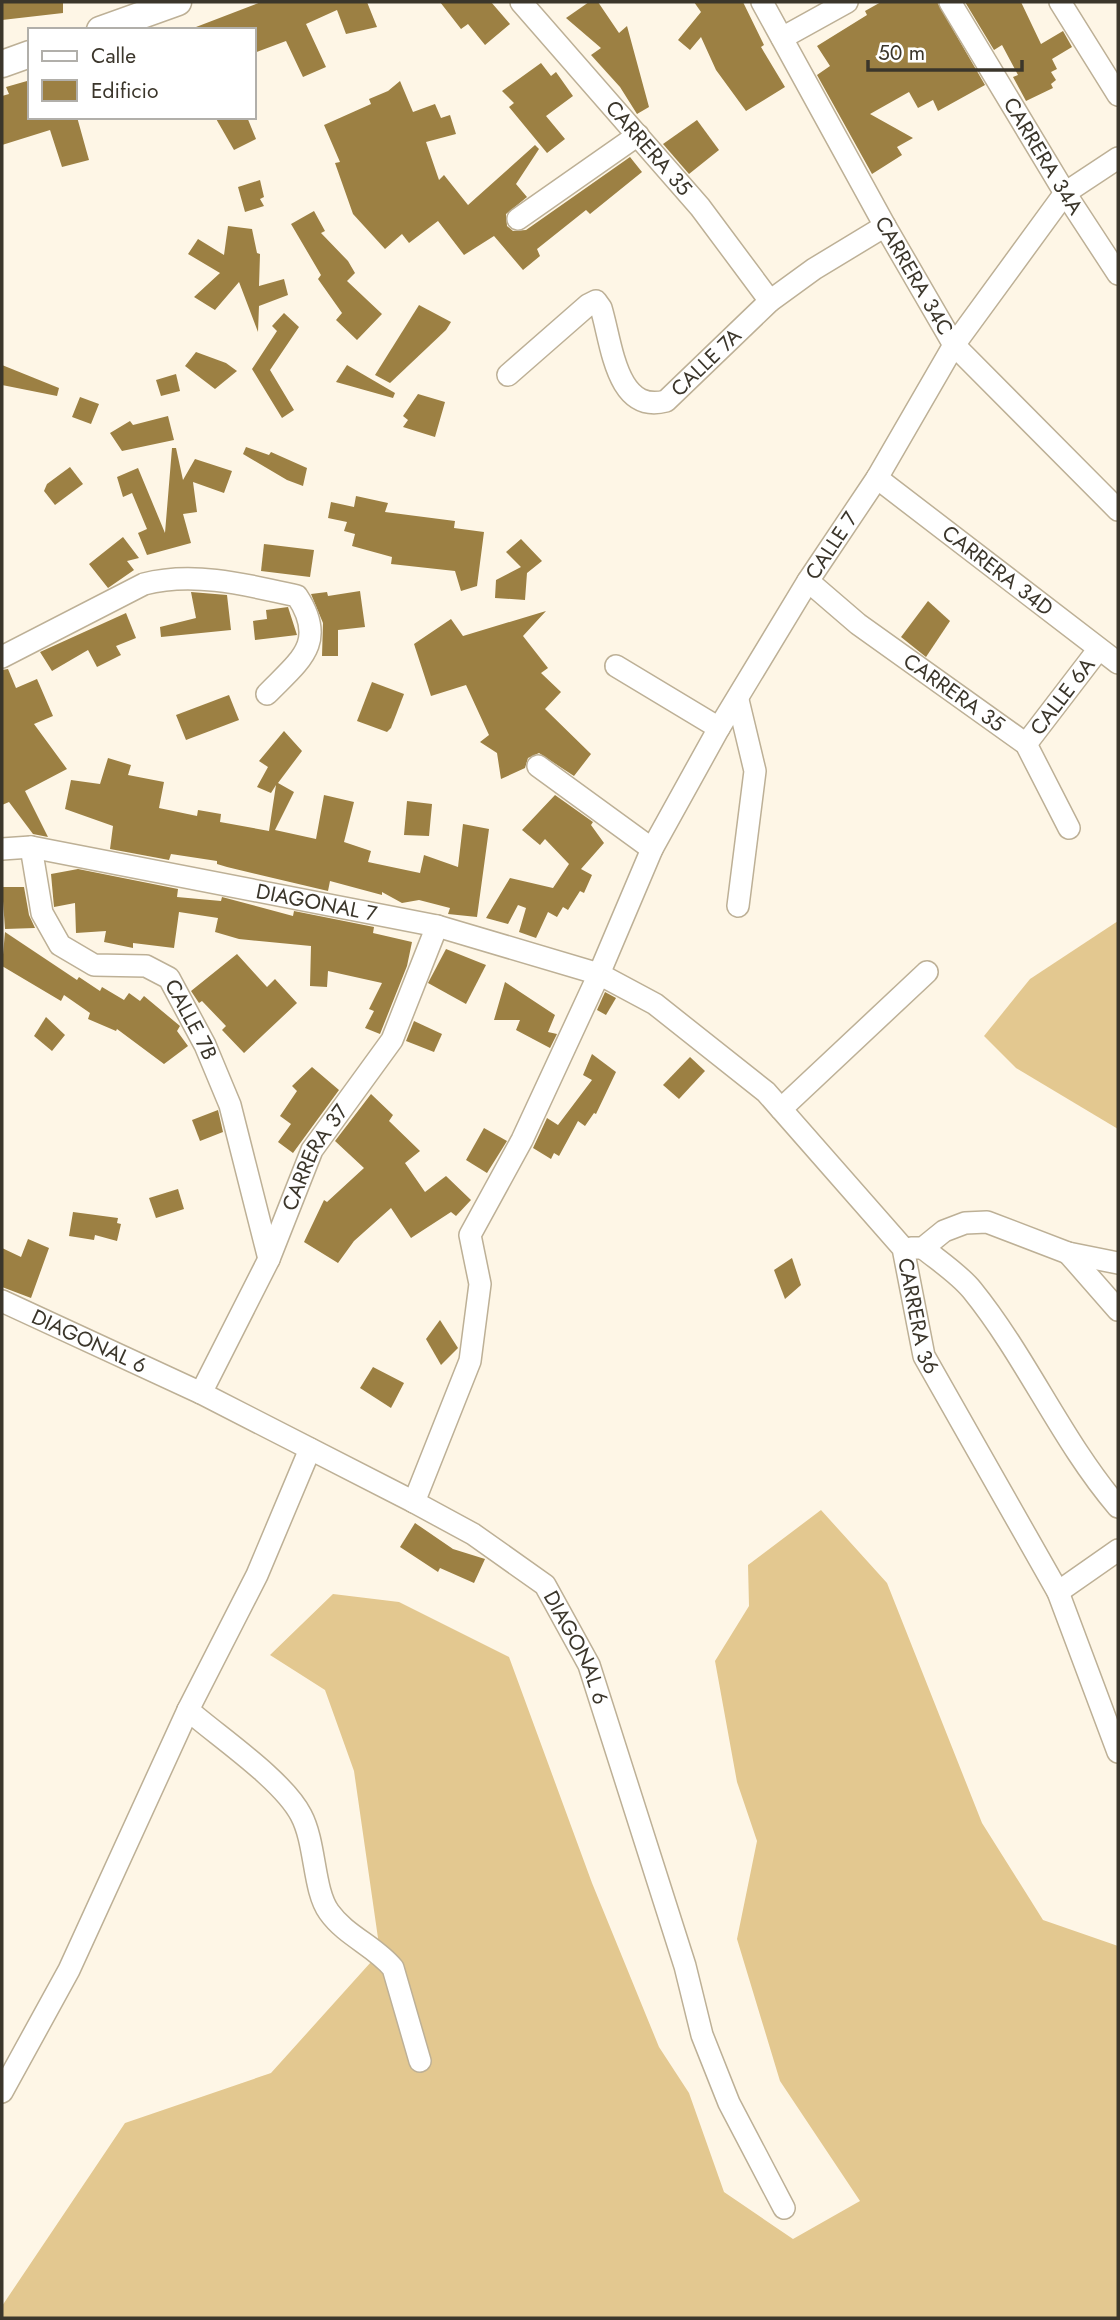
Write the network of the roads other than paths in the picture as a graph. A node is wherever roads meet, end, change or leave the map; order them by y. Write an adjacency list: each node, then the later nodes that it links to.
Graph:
1 (178, 2): 7 (street)
2 (521, 2): 12 (street, CARRERA 35)
3 (762, 2): 8 (street, CARRERA 34C)
4 (847, 2): 8 (street)
5 (950, 2): 14 (street, CARRERA 34A)
6 (1060, 2): 11 (street)
7 (106, 28)
8 (782, 38): 16 (street, CARRERA 34C)
9 (28, 55): 10 (street)
10 (2, 64)
11 (1118, 95)
12 (638, 135): 15 (street); 18 (street, CARRERA 35)
13 (1118, 158): 14 (street, CALLE 7)
14 (1065, 193): 17 (street, CARRERA 34A); 19 (street, CALLE 7)
15 (518, 219)
16 (885, 226): 18 (street, CALLE 7A); 19 (street, CARRERA 34C)
17 (1118, 274)
18 (771, 301): 20 (street, CALLE 7A)
19 (954, 345): 21 (street, CALLE 7); 22 (street, CARRERA 34C)
20 (508, 375)
21 (877, 478): 23 (street, CALLE 7); 24 (street, CARRERA 34D)
22 (1118, 510)
23 (808, 581): 29 (street, CALLE 7); 31 (street, CARRERA 35)
24 (1098, 650): 26 (street, CARRERA 34D); 31 (street, CALLE 6A)
25 (2, 657): 28 (street)
26 (1118, 663)
27 (616, 666): 30 (street)
28 (267, 694)
29 (738, 700): 30 (street, CALLE 7); 37 (street)
30 (719, 728): 36 (street, CALLE 7)
31 (1026, 744): 33 (street, CARRERA 35)
32 (538, 766): 36 (street)
33 (1069, 828)
34 (31, 847): 35 (street); 38 (street, DIAGONAL 7); 44 (street, CALLE 7B)
35 (2, 849)
36 (652, 849): 40 (street, CALLE 7)
37 (738, 906)
38 (437, 926): 40 (street, DIAGONAL 7); 44 (street, CARRERA 37)
39 (927, 972): 41 (street)
40 (599, 975): 41 (street, CARRERA 36); 50 (street, CALLE 7)
41 (780, 1109): 42 (street, CARRERA 36)
42 (913, 1248): 43 (street); 51 (street); 53 (street, CARRERA 36)
43 (1068, 1253): 45 (street); 47 (street)
44 (270, 1259): 48 (street, CARRERA 37)
45 (1118, 1263)
46 (2, 1301): 48 (street, DIAGONAL 6)
47 (1118, 1310)
48 (201, 1394): 49 (street, DIAGONAL 6)
49 (310, 1449): 50 (street, DIAGONAL 6); 54 (street)
50 (414, 1502): 58 (street, DIAGONAL 6)
51 (1118, 1507)
52 (1118, 1550): 53 (street)
53 (1058, 1592): 55 (street, CARRERA 36)
54 (188, 1710): 56 (street); 57 (street)
55 (1118, 1752)
56 (419, 2061)
57 (2, 2092)
58 (784, 2208)

